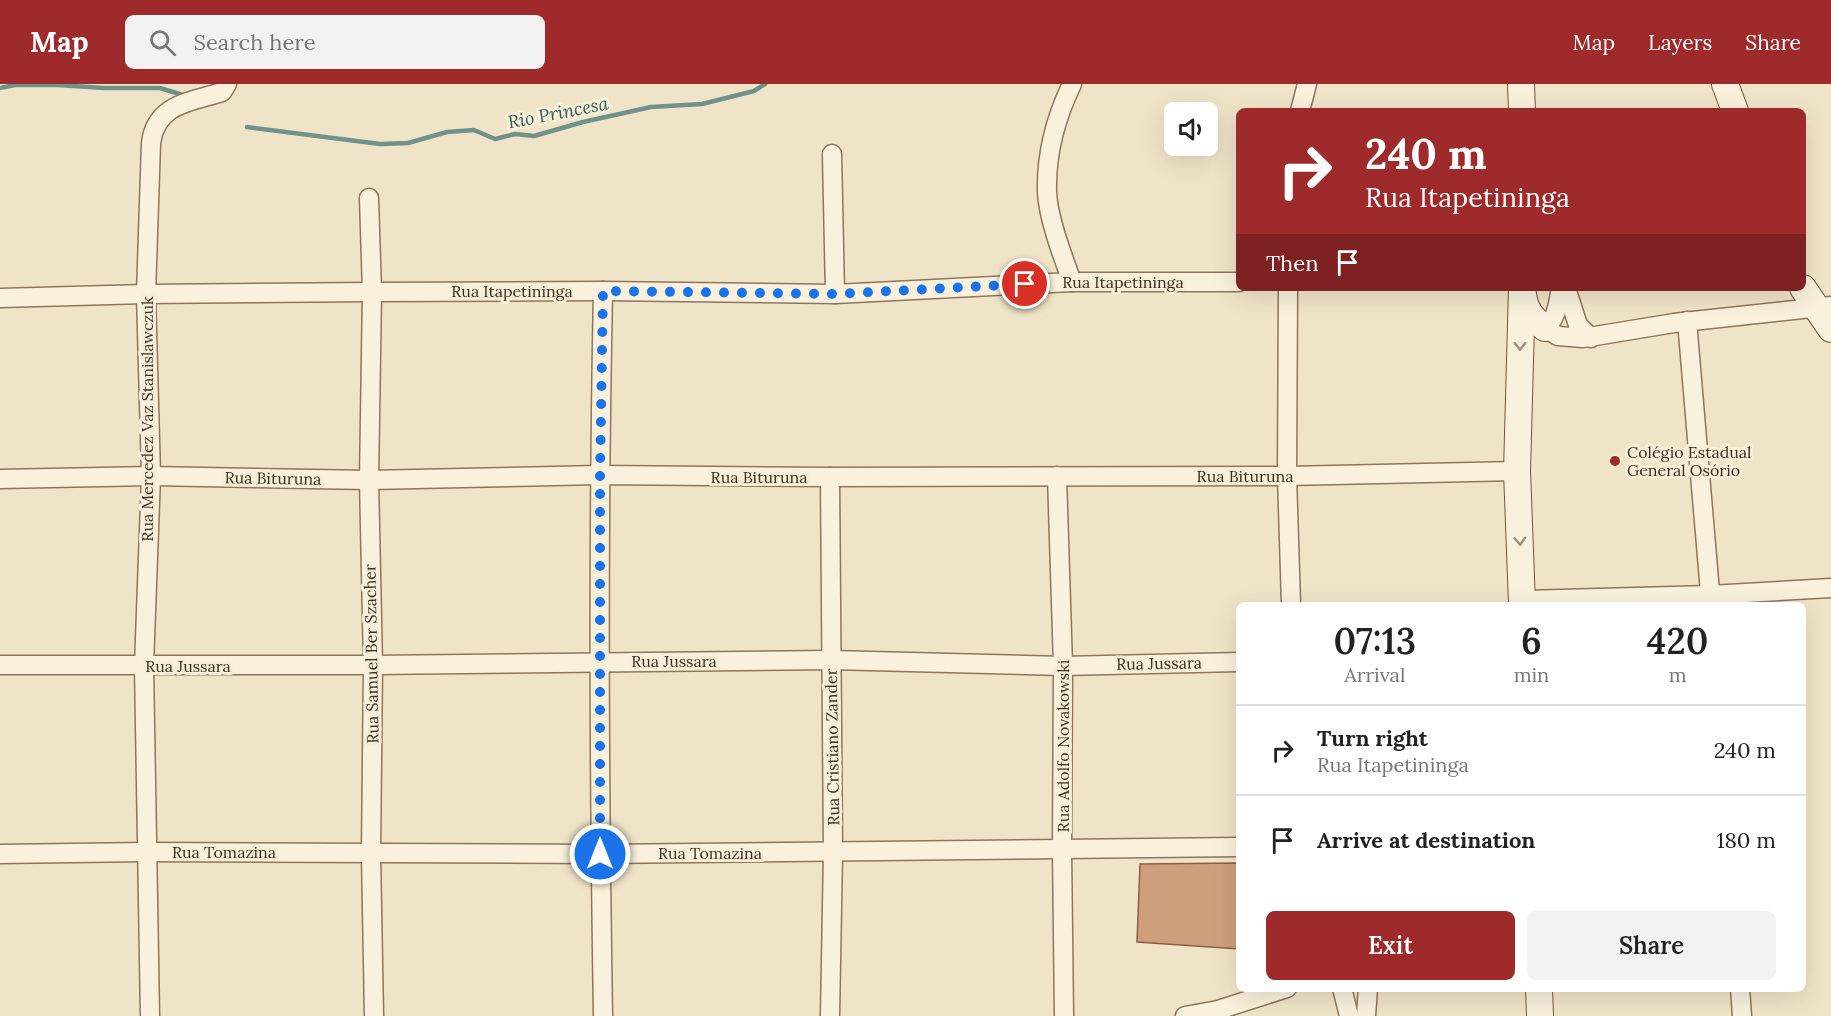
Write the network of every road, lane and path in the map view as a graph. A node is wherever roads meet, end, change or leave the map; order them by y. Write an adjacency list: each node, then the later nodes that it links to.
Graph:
1 (227, 84): 20 (street, Rua Mercedez Vaz Stanislawczuk)
2 (1072, 84): 11 (street)
3 (1307, 84): 6 (street)
4 (1521, 84): 7 (main road)
5 (1725, 84): 8 (main road)
6 (1301, 108)
7 (1522, 108)
8 (1734, 108)
9 (832, 154): 21 (street)
10 (369, 198): 19 (street, Rua Samuel Ber Szacher)
11 (1072, 282): 12 (street, Rua Itapetininga); 21 (street, Rua Itapetininga)
12 (1236, 282)
13 (603, 291): 19 (street, Rua Itapetininga); 21 (street, Rua Itapetininga); 29 (street)
14 (1288, 291): 32 (street)
15 (1522, 291): 28 (main road, one-way to 28)
16 (1523, 291): 25 (main road)
17 (1560, 291): 25 (street)
18 (1567, 291): 27 (street)
19 (372, 292): 20 (street, Rua Itapetininga); 35 (street, Rua Samuel Ber Szacher)
20 (146, 294): 22 (street, Rua Itapetininga); 30 (street, Rua Mercedez Vaz Stanislawczuk)
21 (835, 294)
22 (0, 298)
23 (1817, 300): 24 (street); 26 (main road)
24 (1687, 321): 27 (street); 37 (street)
25 (1545, 328): 27 (street)
26 (1831, 329)
27 (1591, 338)
28 (1517, 471): 32 (street, Rua Bituruna); 39 (main road, one-way to 39)
29 (600, 475): 33 (street, Rua Bituruna); 35 (street, Rua Bituruna); 41 (street)
30 (151, 476): 34 (street, Rua Bituruna); 35 (street, Rua Bituruna); 45 (street, Rua Mercedez Vaz Stanislawczuk)
31 (1057, 476): 32 (street, Rua Bituruna); 33 (street, Rua Bituruna); 46 (street, Rua Adolfo Novakowski)
32 (1287, 476): 38 (street)
33 (830, 477): 40 (street, Rua Cristiano Zander)
34 (0, 479)
35 (369, 480): 44 (street, Rua Samuel Ber Szacher)
36 (1831, 588): 37 (street)
37 (1710, 600): 39 (street)
38 (1291, 602)
39 (1522, 602)
40 (831, 660): 41 (street, Rua Jussara); 46 (street, Rua Jussara); 50 (street, Rua Cristiano Zander)
41 (599, 661): 44 (street, Rua Jussara); 53 (street)
42 (1236, 662): 46 (street, Rua Jussara)
43 (0, 665): 45 (street, Rua Jussara)
44 (373, 665): 45 (street, Rua Jussara); 52 (street, Rua Samuel Ber Szacher)
45 (144, 666): 49 (street, Rua Mercedez Vaz Stanislawczuk)
46 (1063, 666): 48 (street, Rua Adolfo Novakowski)
47 (1236, 848): 48 (street, Rua Tomazina)
48 (1062, 849): 50 (street, Rua Tomazina); 63 (street, Rua Adolfo Novakowski)
49 (146, 852): 51 (street, Rua Tomazina); 52 (street, Rua Tomazina); 59 (street, Rua Mercedez Vaz Stanislawczuk)
50 (833, 852): 53 (street, Rua Tomazina); 62 (street, Rua Cristiano Zander)
51 (0, 854)
52 (371, 854): 53 (street, Rua Tomazina); 60 (street, Rua Samuel Ber Szacher)
53 (600, 854): 61 (street)
54 (1274, 992): 64 (street)
55 (1343, 992): 65 (street)
56 (1368, 992): 66 (street)
57 (1539, 992): 67 (main road)
58 (1740, 992): 68 (street)
59 (150, 1016)
60 (374, 1016)
61 (603, 1016)
62 (830, 1016)
63 (1064, 1016)
64 (1185, 1016)
65 (1349, 1016)
66 (1366, 1016)
67 (1540, 1016)
68 (1742, 1016)

